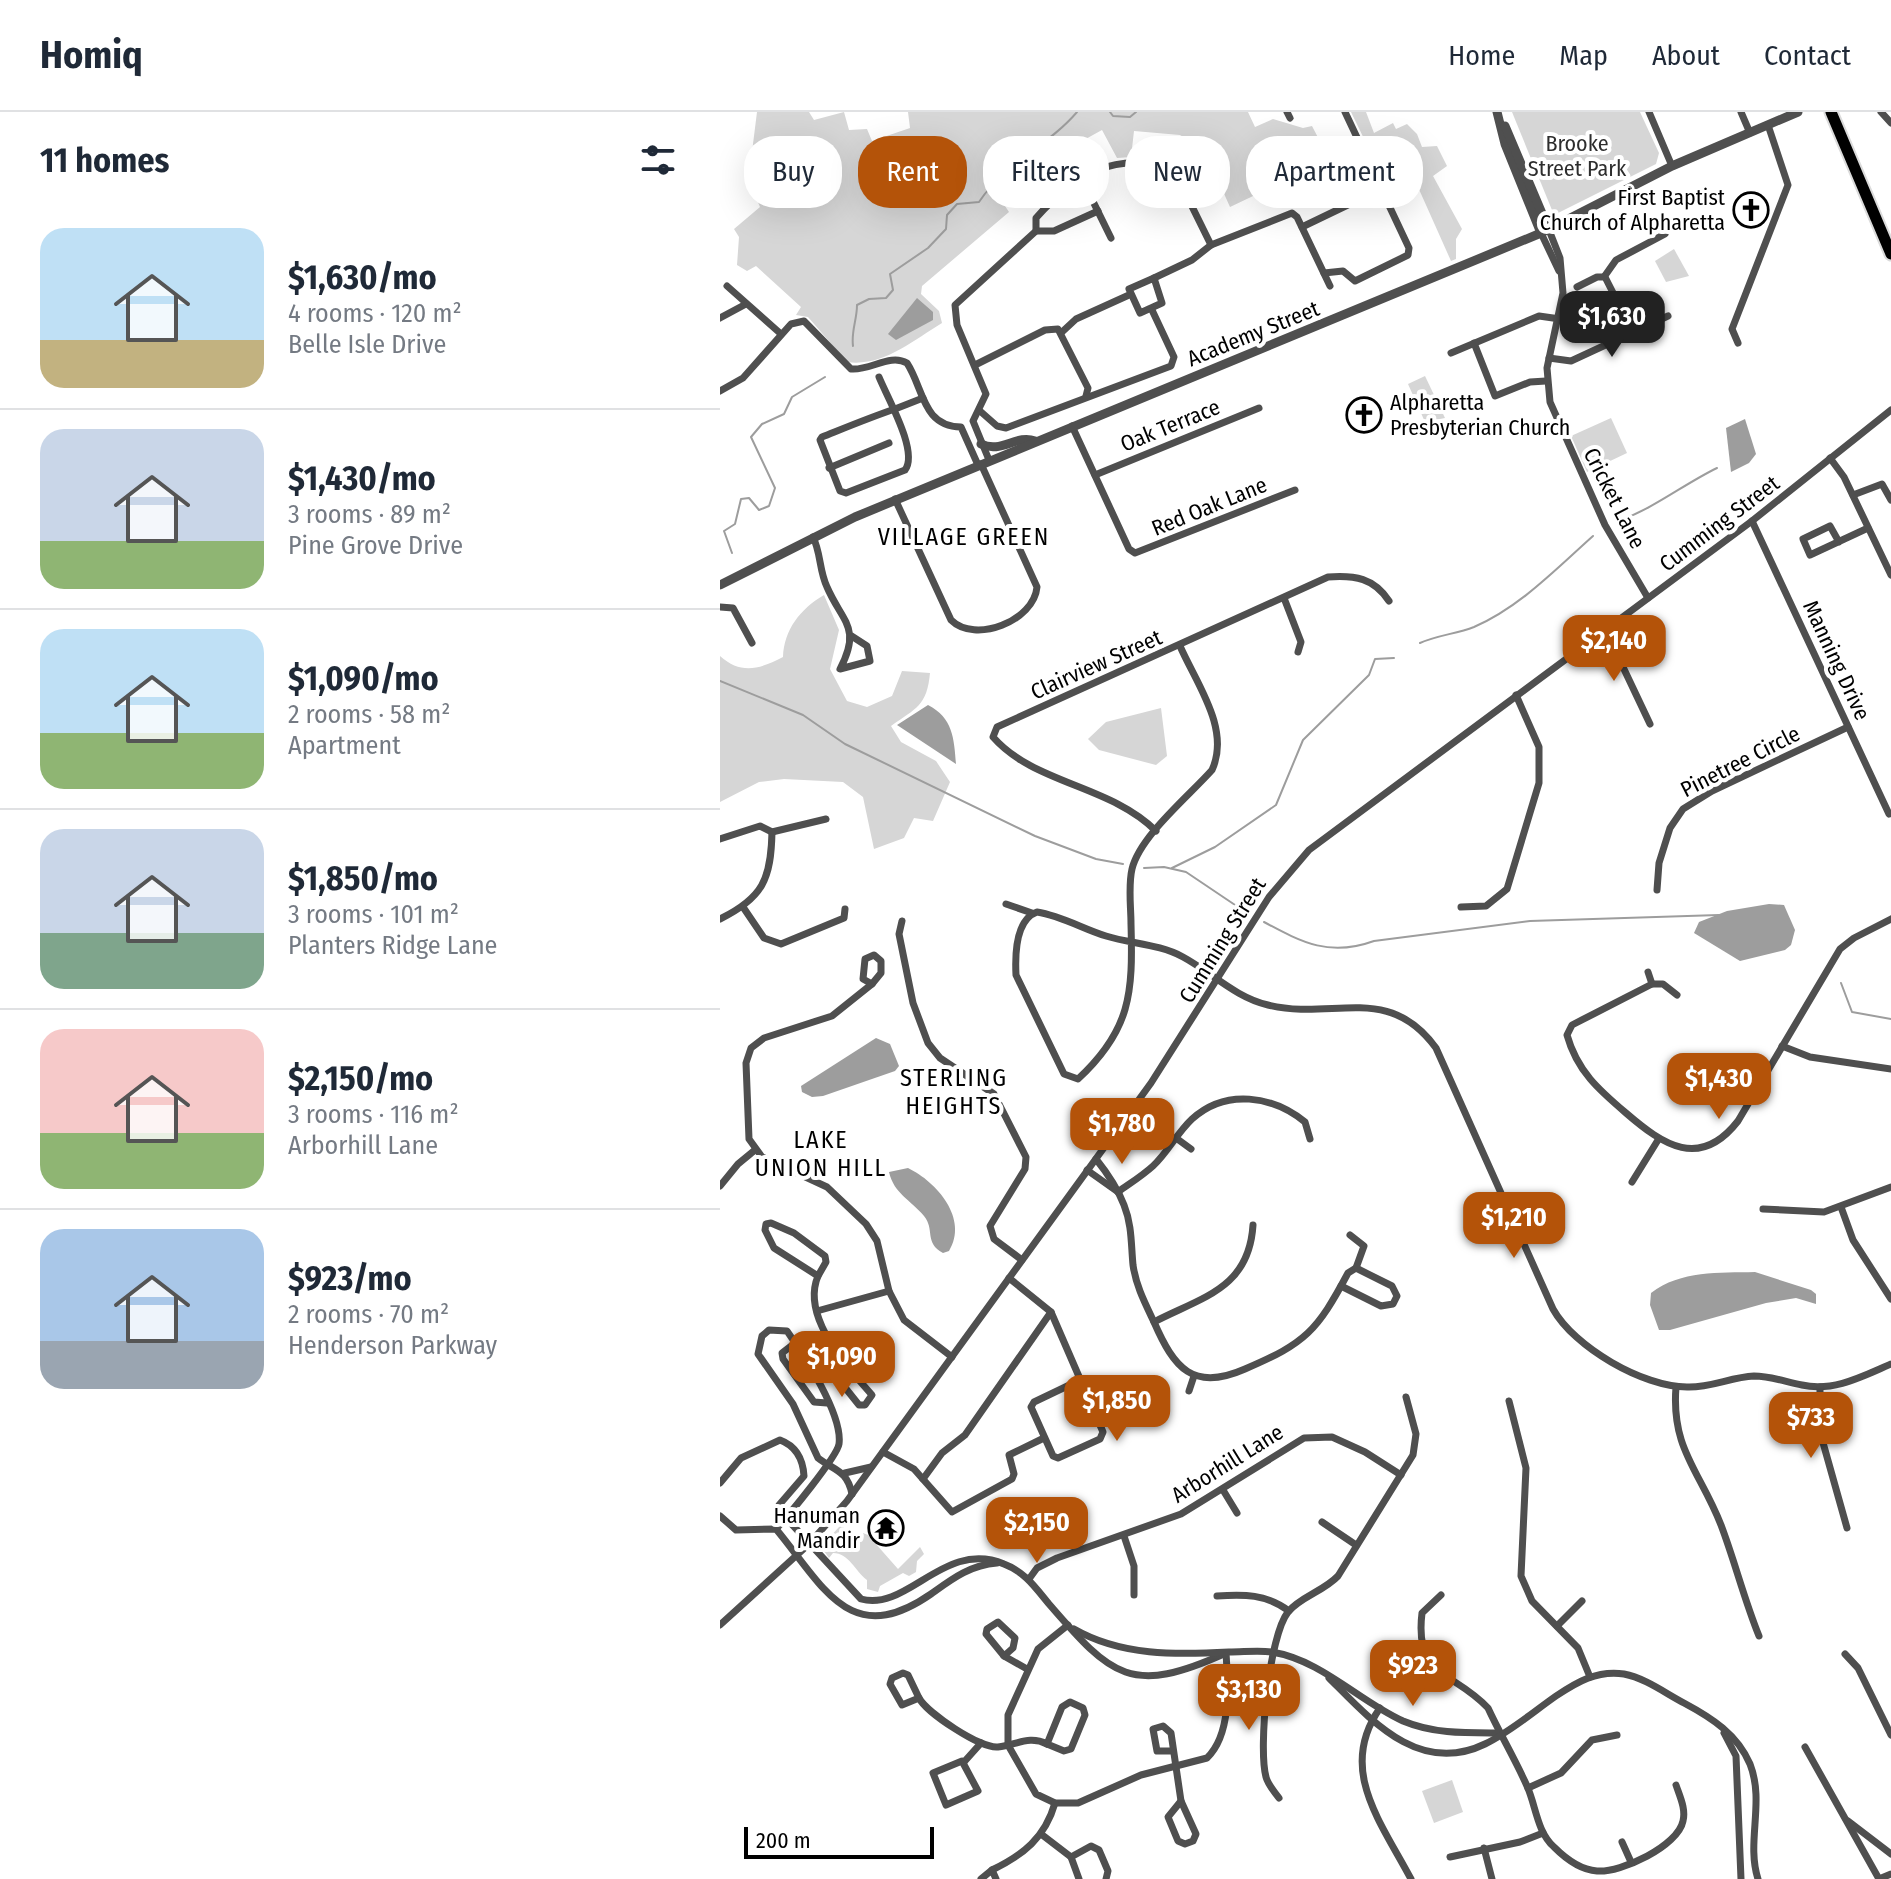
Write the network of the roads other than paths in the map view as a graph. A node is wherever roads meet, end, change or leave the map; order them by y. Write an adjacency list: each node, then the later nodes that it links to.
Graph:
1 (1345, 112): 9 (street)
2 (1498, 112): 19 (street)
3 (1649, 112): 10 (street)
4 (1741, 112): 8 (street)
5 (1798, 112): 7 (street, Academy Street)
6 (1831, 112): 23 (main road)
7 (1768, 125): 8 (street, Academy Street); 40 (street)
8 (1750, 133): 10 (street, Academy Street)
9 (1356, 136)
10 (1672, 166): 19 (street, Academy Street)
11 (1109, 167): 22 (street)
12 (1045, 208): 18 (street)
13 (1096, 208): 16 (street)
14 (1342, 208): 17 (street)
15 (1390, 208): 24 (street)
16 (1098, 211): 18 (street); 21 (street)
17 (1302, 227): 22 (street); 24 (street)
18 (1036, 231): 43 (street)
19 (1545, 231): 35 (street, Cricket Lane); 53 (street, Academy Street)
20 (1665, 234): 25 (street)
21 (1111, 238)
22 (1211, 245): 26 (street)
23 (1891, 254)
24 (1324, 273): 28 (street)
25 (1604, 277): 29 (street); 37 (street)
26 (1154, 278): 30 (street); 32 (street)
27 (727, 286): 31 (street)
28 (1330, 286)
29 (1577, 287)
30 (1129, 295): 32 (street); 36 (street)
31 (746, 304): 34 (street); 38 (street)
32 (1152, 310): 47 (street)
33 (1668, 316): 37 (street)
34 (720, 318)
35 (1560, 319): 39 (street); 42 (street, Cricket Lane)
36 (1062, 332): 43 (street); 47 (street)
37 (1633, 332): 42 (street)
38 (781, 334): 46 (street); 48 (street)
39 (1474, 343): 41 (street); 45 (street)
40 (1738, 343)
41 (1451, 353)
42 (1549, 358): 45 (street, Cricket Lane)
43 (975, 365): 52 (street)
44 (879, 377): 50 (street)
45 (1546, 381): 73 (street, Cricket Lane)
46 (720, 391)
47 (1086, 396): 52 (street)
48 (923, 398): 50 (street); 58 (street)
49 (1259, 408): 60 (street, Oak Terrace)
50 (893, 409): 59 (street); 59 (street)
51 (1891, 410): 57 (street, Cumming Street)
52 (980, 411): 56 (street)
53 (1072, 426): 54 (street, Academy Street); 60 (street, Red Oak Lane)
54 (1035, 441): 56 (street); 58 (street, Academy Street)
55 (889, 443): 59 (street)
56 (981, 444): 58 (street)
57 (1830, 458): 62 (street); 65 (street, Cumming Street)
58 (983, 463): 63 (street, Academy Street); 63 (street)
59 (829, 468)
60 (1095, 475): 61 (street, Red Oak Lane)
61 (1295, 490)
62 (1853, 495): 64 (street); 66 (street)
63 (895, 499): 67 (street, Academy Street)
64 (1891, 500)
65 (1752, 521): 73 (street, Cumming Street); 83 (street, Manning Drive)
66 (1868, 528): 68 (street); 69 (street)
67 (813, 537): 71 (street, Academy Street); 77 (street)
68 (1839, 542): 68 (street)
69 (1888, 562): 70 (street)
70 (1891, 575)
71 (720, 585)
72 (1284, 598): 74 (street, Clairview Street); 79 (street, Clairview Street); 80 (street)
73 (1648, 598): 76 (street, Cumming Street)
74 (1389, 601)
75 (720, 607): 78 (street)
76 (1605, 629): 81 (street, Cumming Street); 82 (street)
77 (850, 635): 77 (street)
78 (752, 643)
79 (1180, 646): 84 (street); 88 (street, Clairview Street)
80 (1298, 652)
81 (1516, 695): 94 (street); 102 (street, Cumming Street)
82 (1650, 724)
83 (1848, 727): 86 (street, Manning Drive); 91 (street, Pinetree Circle)
84 (1218, 757): 85 (street); 88 (street)
85 (1229, 762)
86 (1889, 814)
87 (826, 819): 89 (street)
88 (1156, 831): 100 (street)
89 (772, 832): 90 (street); 93 (street)
90 (720, 839)
91 (1657, 890)
92 (1006, 904): 96 (street)
93 (743, 907): 95 (street); 97 (street)
94 (1461, 907)
95 (845, 909)
96 (1032, 913): 100 (street); 100 (street)
97 (720, 919)
98 (1891, 919): 108 (street)
99 (902, 921): 125 (street)
100 (1132, 941): 102 (street)
101 (1648, 972): 104 (street)
102 (1218, 979): 115 (street, Cumming Street); 141 (street)
103 (872, 984): 114 (street)
104 (1652, 984): 105 (street); 107 (street)
105 (1677, 995)
106 (1558, 1027): 107 (street)
107 (1568, 1029): 112 (street)
108 (1782, 1046): 109 (street); 112 (street)
109 (1891, 1069)
110 (1176, 1138): 111 (street); 113 (street); 120 (street)
111 (1310, 1139)
112 (1658, 1140): 117 (street)
113 (1191, 1149)
114 (755, 1150): 118 (street); 130 (street)
115 (1096, 1159): 116 (street, Cumming Street); 120 (street)
116 (1087, 1170): 120 (street); 125 (street, Cumming Street)
117 (1632, 1182)
118 (720, 1186)
119 (1891, 1187): 121 (street)
120 (1118, 1192): 134 (street)
121 (1841, 1207): 122 (street); 131 (street)
122 (1763, 1209)
123 (1253, 1225): 134 (street)
124 (1350, 1235): 126 (street)
125 (1022, 1260): 128 (street, Cumming Street)
126 (1356, 1264): 129 (street); 129 (street)
127 (818, 1276): 127 (street); 132 (street)
128 (1009, 1278): 133 (street); 136 (street, Cumming Street)
129 (1341, 1286): 139 (street)
130 (889, 1291): 132 (street); 136 (street)
131 (1891, 1299)
132 (817, 1311): 138 (street)
133 (1051, 1312): 140 (street); 153 (street)
134 (1154, 1322): 139 (street)
135 (795, 1343): 146 (street); 146 (street); 149 (street)
136 (952, 1357): 148 (street, Cumming Street)
137 (1891, 1364): 142 (street)
138 (851, 1371): 138 (street)
139 (1194, 1376): 143 (street)
140 (1080, 1380): 147 (street); 147 (street)
141 (1676, 1387): 142 (street); 177 (street)
142 (1820, 1387): 161 (street)
143 (1189, 1391)
144 (1406, 1397): 152 (street)
145 (1509, 1401): 176 (street)
146 (827, 1403): 149 (street)
147 (1044, 1438): 153 (street)
148 (883, 1452): 150 (street, Cumming Street); 153 (street)
149 (832, 1463): 151 (street); 159 (street)
150 (873, 1466): 151 (street); 156 (street, Cumming Street)
151 (845, 1473): 156 (street)
152 (1401, 1475): 155 (street, Arborhill Lane); 165 (street)
153 (923, 1479)
154 (720, 1483): 159 (street)
155 (1223, 1490): 157 (street); 163 (street, Arborhill Lane)
156 (852, 1494): 164 (street, Cumming Street)
157 (1237, 1513)
158 (720, 1516): 162 (street)
159 (786, 1518): 162 (street); 164 (street)
160 (1322, 1522): 165 (street)
161 (1847, 1528)
162 (776, 1529): 166 (street)
163 (1124, 1536): 168 (street, Arborhill Lane); 169 (street)
164 (809, 1544): 166 (street, Cumming Street); 167 (street)
165 (1356, 1545): 173 (street)
166 (797, 1555): 167 (street); 174 (street, Cumming Street)
167 (1003, 1563): 168 (street)
168 (1029, 1579): 175 (street)
169 (1134, 1595)
170 (1441, 1595): 189 (street)
171 (1217, 1596): 173 (street)
172 (1582, 1601): 176 (street)
173 (1289, 1611): 179 (street)
174 (720, 1625)
175 (1068, 1625): 178 (street); 178 (street); 182 (street)
176 (1557, 1626): 183 (street)
177 (1759, 1636)
178 (1226, 1653): 179 (street); 198 (street)
179 (1274, 1653): 184 (street); 201 (street)
180 (1845, 1654): 191 (street)
181 (1004, 1656): 181 (street); 182 (street)
182 (1027, 1669): 194 (street)
183 (1590, 1677): 188 (street); 189 (street)
184 (1329, 1678): 186 (street); 187 (street)
185 (919, 1698): 185 (street); 192 (street)
186 (1380, 1708): 187 (street); 189 (street)
187 (1372, 1720): 189 (street); 220 (street)
188 (1719, 1724): 223 (street); 224 (street)
189 (1500, 1733): 200 (street)
190 (1617, 1735): 200 (street)
191 (1891, 1735)
192 (981, 1743): 194 (street); 197 (street)
193 (1047, 1744): 193 (street); 194 (street)
194 (1008, 1745): 203 (street)
195 (1805, 1747): 204 (street)
196 (1172, 1751): 198 (street)
197 (964, 1762): 197 (street)
198 (1175, 1768): 202 (street); 203 (street)
199 (1676, 1785): 212 (street)
200 (1528, 1788): 205 (street)
201 (1279, 1798)
202 (1181, 1801): 202 (street)
203 (1055, 1803): 206 (street)
204 (1845, 1819): 209 (street); 225 (street)
205 (1543, 1833): 208 (street); 214 (street)
206 (1041, 1834): 210 (street); 213 (street)
207 (1622, 1842): 212 (street)
208 (1484, 1848): 211 (street); 221 (street)
209 (1891, 1854)
210 (1071, 1857): 218 (street); 219 (street)
211 (1450, 1857)
212 (1631, 1862): 214 (street)
213 (992, 1870): 216 (street); 217 (street)
214 (1589, 1870): 222 (street)
215 (1891, 1874): 225 (street)
216 (981, 1879)
217 (996, 1879)
218 (1079, 1879)
219 (1106, 1879)
220 (1411, 1879)
221 (1492, 1879)
222 (1587, 1879)
223 (1741, 1879)
224 (1758, 1879)
225 (1879, 1879)

